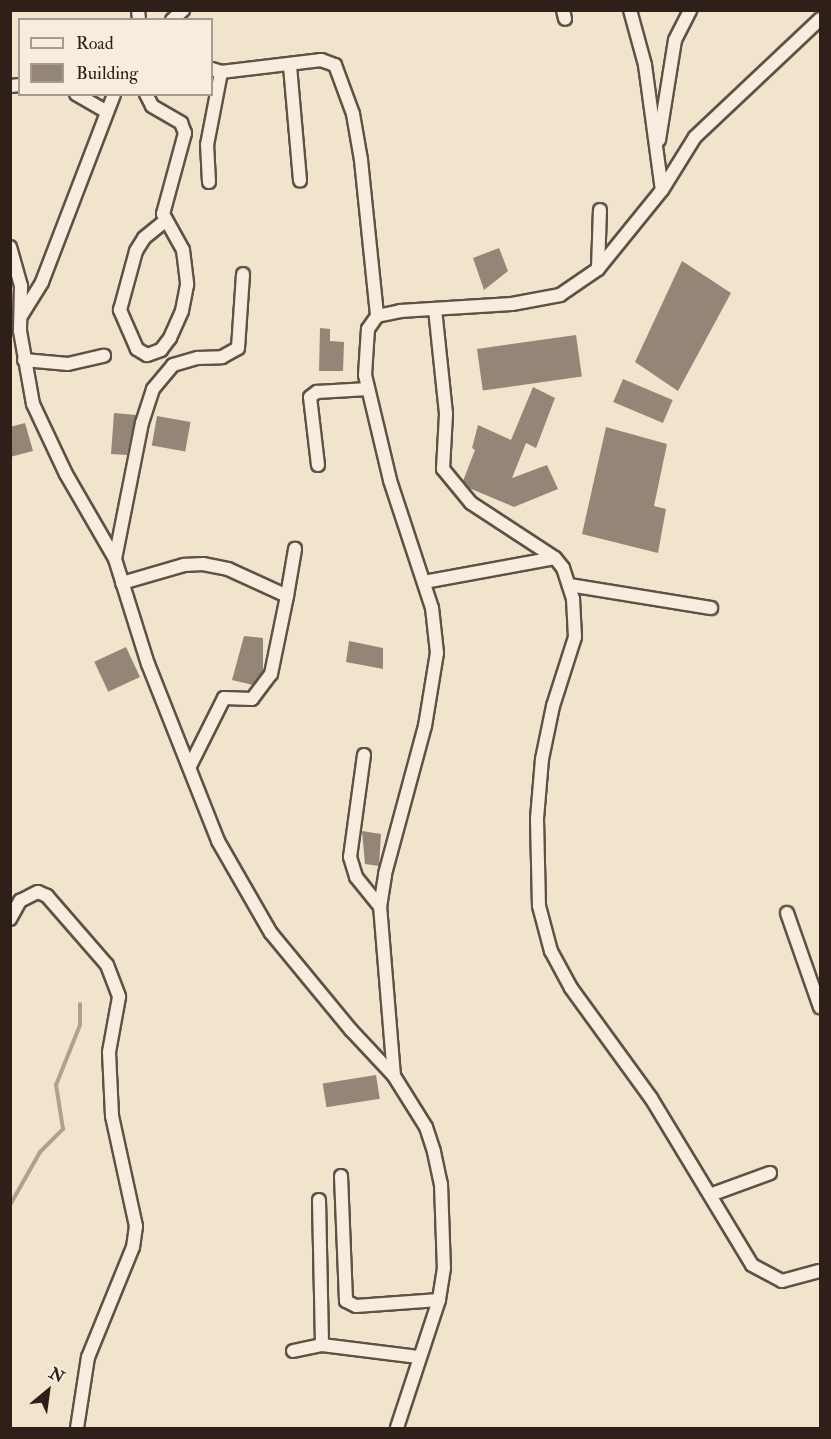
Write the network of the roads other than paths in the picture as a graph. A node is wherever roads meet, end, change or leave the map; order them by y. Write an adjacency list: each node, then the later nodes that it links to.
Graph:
1 (630, 10): 12 (street)
2 (690, 10): 12 (street)
3 (820, 19): 15 (street)
4 (290, 66): 5 (street); 13 (street); 23 (street)
5 (216, 70): 6 (street)
6 (213, 95)
7 (79, 96): 11 (street)
8 (113, 96): 11 (street)
9 (147, 96): 17 (street)
10 (213, 96): 14 (street)
11 (105, 111): 22 (street)
12 (658, 144): 15 (street)
13 (300, 181)
14 (209, 182)
15 (662, 190): 19 (street)
16 (600, 210): 19 (street)
17 (165, 220): 17 (street)
18 (10, 247): 22 (street)
19 (598, 269): 21 (street)
20 (243, 274): 31 (street)
21 (435, 309): 23 (street); 30 (street)
22 (21, 316): 24 (street)
23 (377, 316): 27 (street)
24 (15, 332): 26 (street)
25 (104, 356): 26 (street)
26 (24, 360): 31 (street)
27 (368, 389): 28 (street); 32 (street)
28 (318, 465)
29 (295, 549): 35 (street)
30 (555, 558): 32 (street); 34 (street)
31 (115, 559): 33 (street)
32 (424, 582): 39 (street)
33 (122, 583): 35 (street); 38 (street)
34 (569, 585): 36 (street); 46 (street)
35 (287, 596): 38 (street)
36 (711, 608)
37 (364, 755): 39 (street)
38 (190, 766): 43 (street)
39 (380, 907): 43 (street)
40 (787, 913): 42 (street)
41 (10, 919): 53 (street)
42 (820, 1007)
43 (394, 1076): 49 (street)
44 (770, 1173): 46 (street)
45 (341, 1176): 49 (street)
46 (710, 1195): 48 (street)
47 (319, 1200): 50 (street)
48 (820, 1271)
49 (439, 1300): 52 (street)
50 (322, 1345): 51 (street); 52 (street)
51 (293, 1351)
52 (418, 1357): 54 (street)
53 (78, 1428)
54 (397, 1428)

